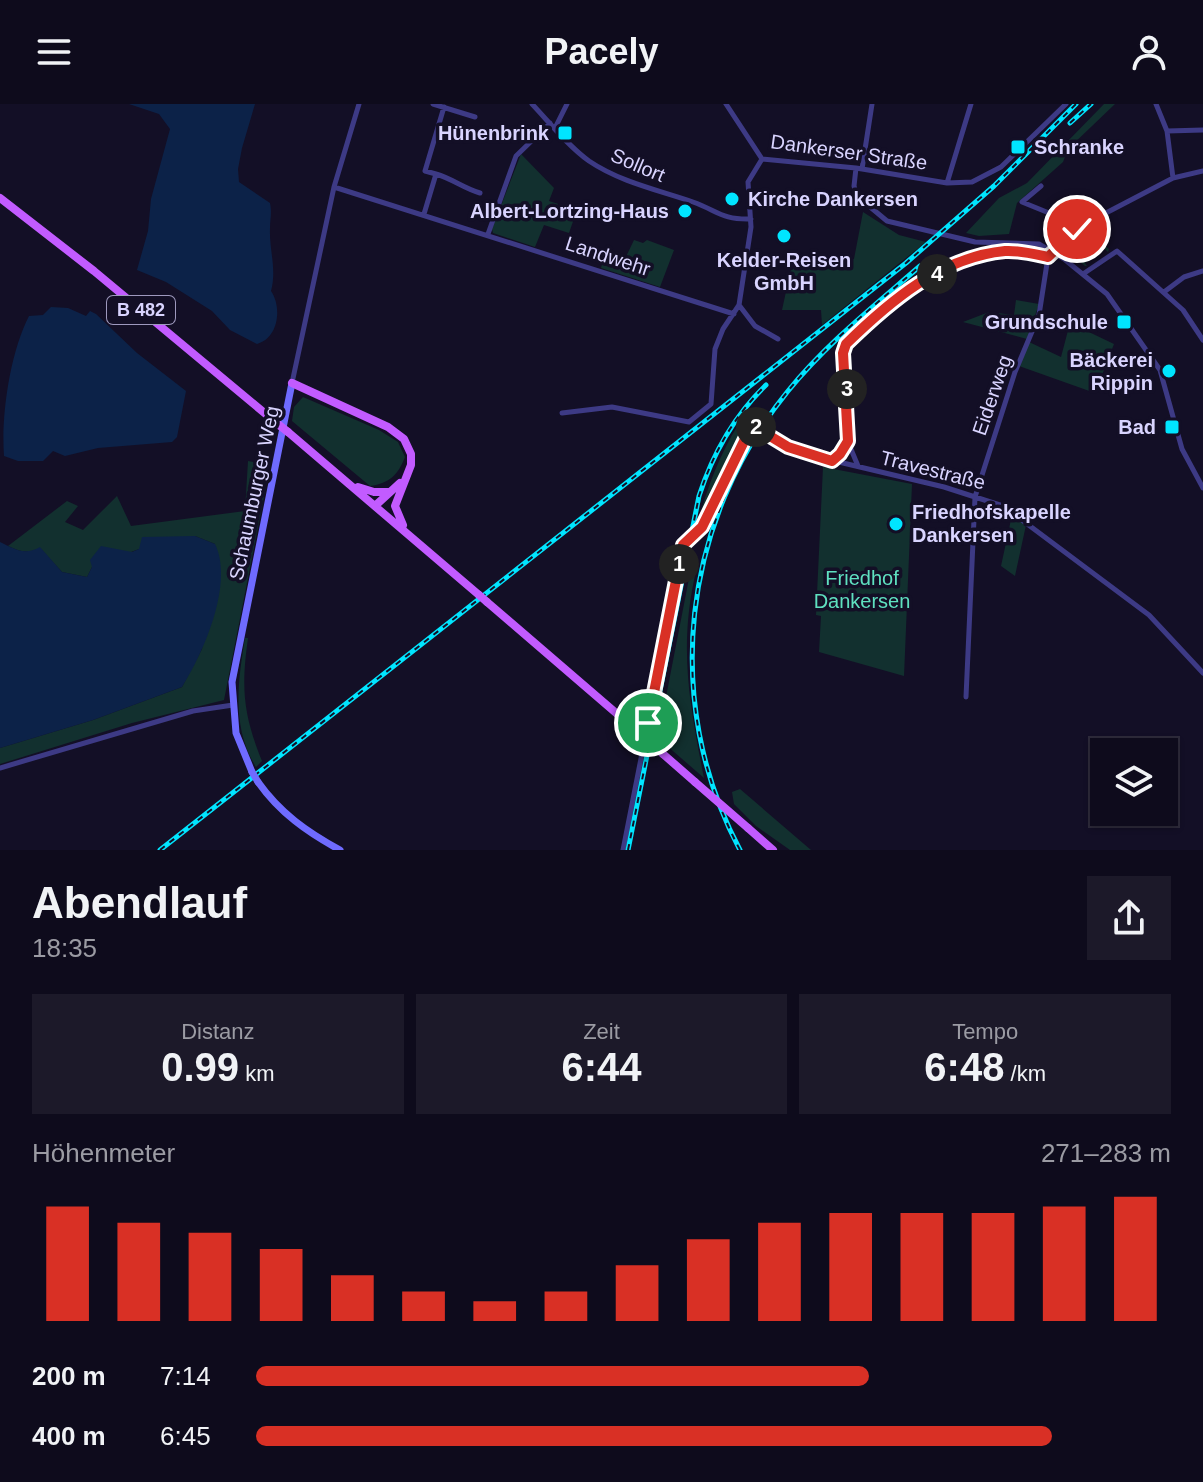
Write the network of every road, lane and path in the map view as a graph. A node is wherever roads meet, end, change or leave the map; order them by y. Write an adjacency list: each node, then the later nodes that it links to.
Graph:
1 (359, 104): 22 (street, Schaumburger Weg)
2 (433, 104): 10 (street)
3 (532, 104): 12 (street, Sollort)
4 (567, 104): 12 (street)
5 (726, 104): 15 (street, Dankerser Straße)
6 (872, 104): 16 (street)
7 (971, 104): 20 (street)
8 (1066, 104): 20 (street, Dankerser Straße)
9 (1156, 104): 14 (street)
10 (444, 107): 11 (street); 18 (street)
11 (475, 117)
12 (553, 125): 26 (street, Sollort); 28 (street)
13 (1203, 130): 14 (street)
14 (1167, 131): 19 (street)
15 (762, 159): 16 (street, Dankerser Straße); 26 (street)
16 (859, 169): 20 (street, Dankerser Straße); 29 (street)
17 (1203, 171): 19 (street)
18 (436, 174): 23 (street); 25 (street)
19 (1173, 178): 27 (street)
20 (947, 183)
21 (1041, 186): 27 (street)
22 (334, 187): 25 (street, Landwehr); 38 (street, Schaumburger Weg)
23 (480, 193)
24 (0, 198): 43 (main road, B 482, bridge)
25 (424, 215): 28 (street, Landwehr)
26 (751, 219): 34 (street)
27 (1081, 226): 29 (street)
28 (488, 234): 35 (street, Landwehr)
29 (1053, 251): 30 (street); 32 (street)
30 (1048, 257): 40 (street); 46 (street, Eiderweg)
31 (1203, 271): 33 (street)
32 (1083, 274): 33 (street); 44 (street)
33 (1164, 292): 37 (street)
34 (739, 305): 35 (street); 36 (street)
35 (734, 314): 39 (street)
36 (778, 339)
37 (1203, 340)
38 (292, 383): 45 (main road); 51 (street, Schaumburger Weg)
39 (562, 413)
40 (848, 441): 41 (street); 42 (street)
41 (832, 461): 42 (street, Travestraße); 54 (street, Travestraße)
42 (859, 467): 46 (street, Travestraße)
43 (353, 486): 45 (main road); 47 (main road, B 482)
44 (1203, 488)
45 (393, 492): 47 (main road); 48 (main road)
46 (975, 497): 49 (street, Travestraße); 50 (street, Eiderweg)
47 (379, 508): 48 (main road, B 482)
48 (408, 532): 55 (main road, B 482, bridge)
49 (1203, 673)
50 (966, 697)
51 (233, 705): 52 (street); 53 (street, Schaumburger Weg, bridge)
52 (0, 768)
53 (340, 850)
54 (623, 850)
55 (773, 850)

